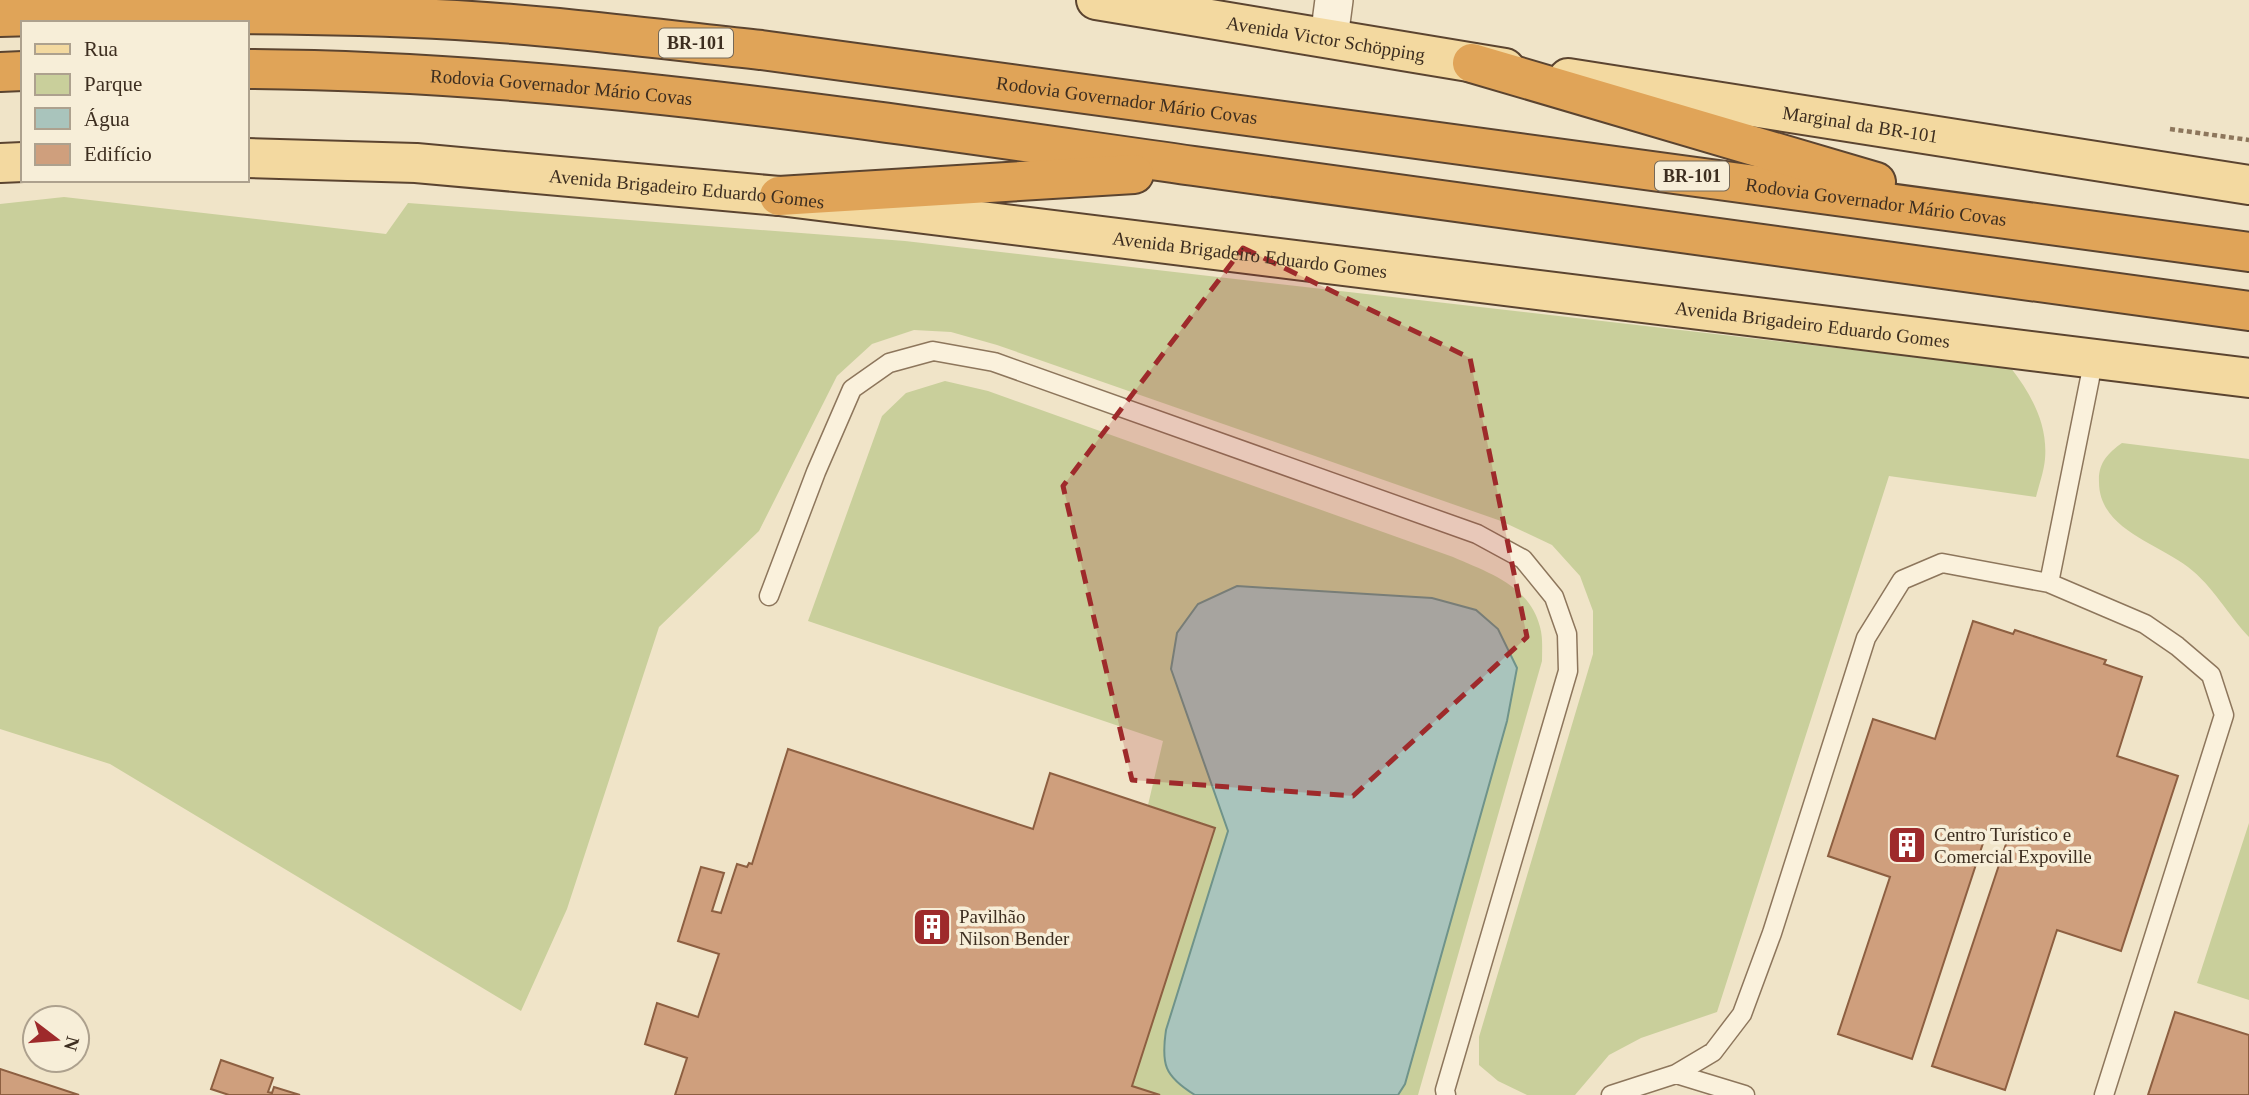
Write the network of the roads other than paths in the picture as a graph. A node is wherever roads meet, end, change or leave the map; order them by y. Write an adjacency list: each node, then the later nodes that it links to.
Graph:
1 (1096, 0): 4 (main road, Avenida Victor Schöpping)
2 (1334, 0): 4 (street)
3 (0, 17): 15 (highway, Rodovia Governador Mário Covas / BR-101)
4 (1329, 38): 5 (main road, Avenida Victor Schöpping)
5 (1472, 63): 13 (main road, Marginal da BR-101); 15 (highway)
6 (248, 69): 12 (highway, Rodovia Governador Mário Covas)
7 (21, 71): 8 (highway)
8 (0, 72)
9 (248, 158): 14 (main road, Avenida Brigadeiro Eduardo Gomes)
10 (21, 162): 11 (main road)
11 (0, 163)
12 (1223, 170): 14 (highway); 17 (highway, Rodovia Governador Mário Covas)
13 (2249, 186)
14 (779, 196): 18 (main road, Avenida Brigadeiro Eduardo Gomes)
15 (1996, 217): 16 (highway, Rodovia Governador Mário Covas / BR-101)
16 (2249, 252)
17 (2249, 311)
18 (2094, 358): 19 (main road, Avenida Brigadeiro Eduardo Gomes); 20 (lane)
19 (2249, 378)
20 (2049, 583): 22 (lane); 26 (lane)
21 (769, 596): 23 (lane)
22 (1676, 1074): 24 (lane); 25 (lane)
23 (1446, 1095)
24 (1611, 1095)
25 (1745, 1095)
26 (2104, 1095)

